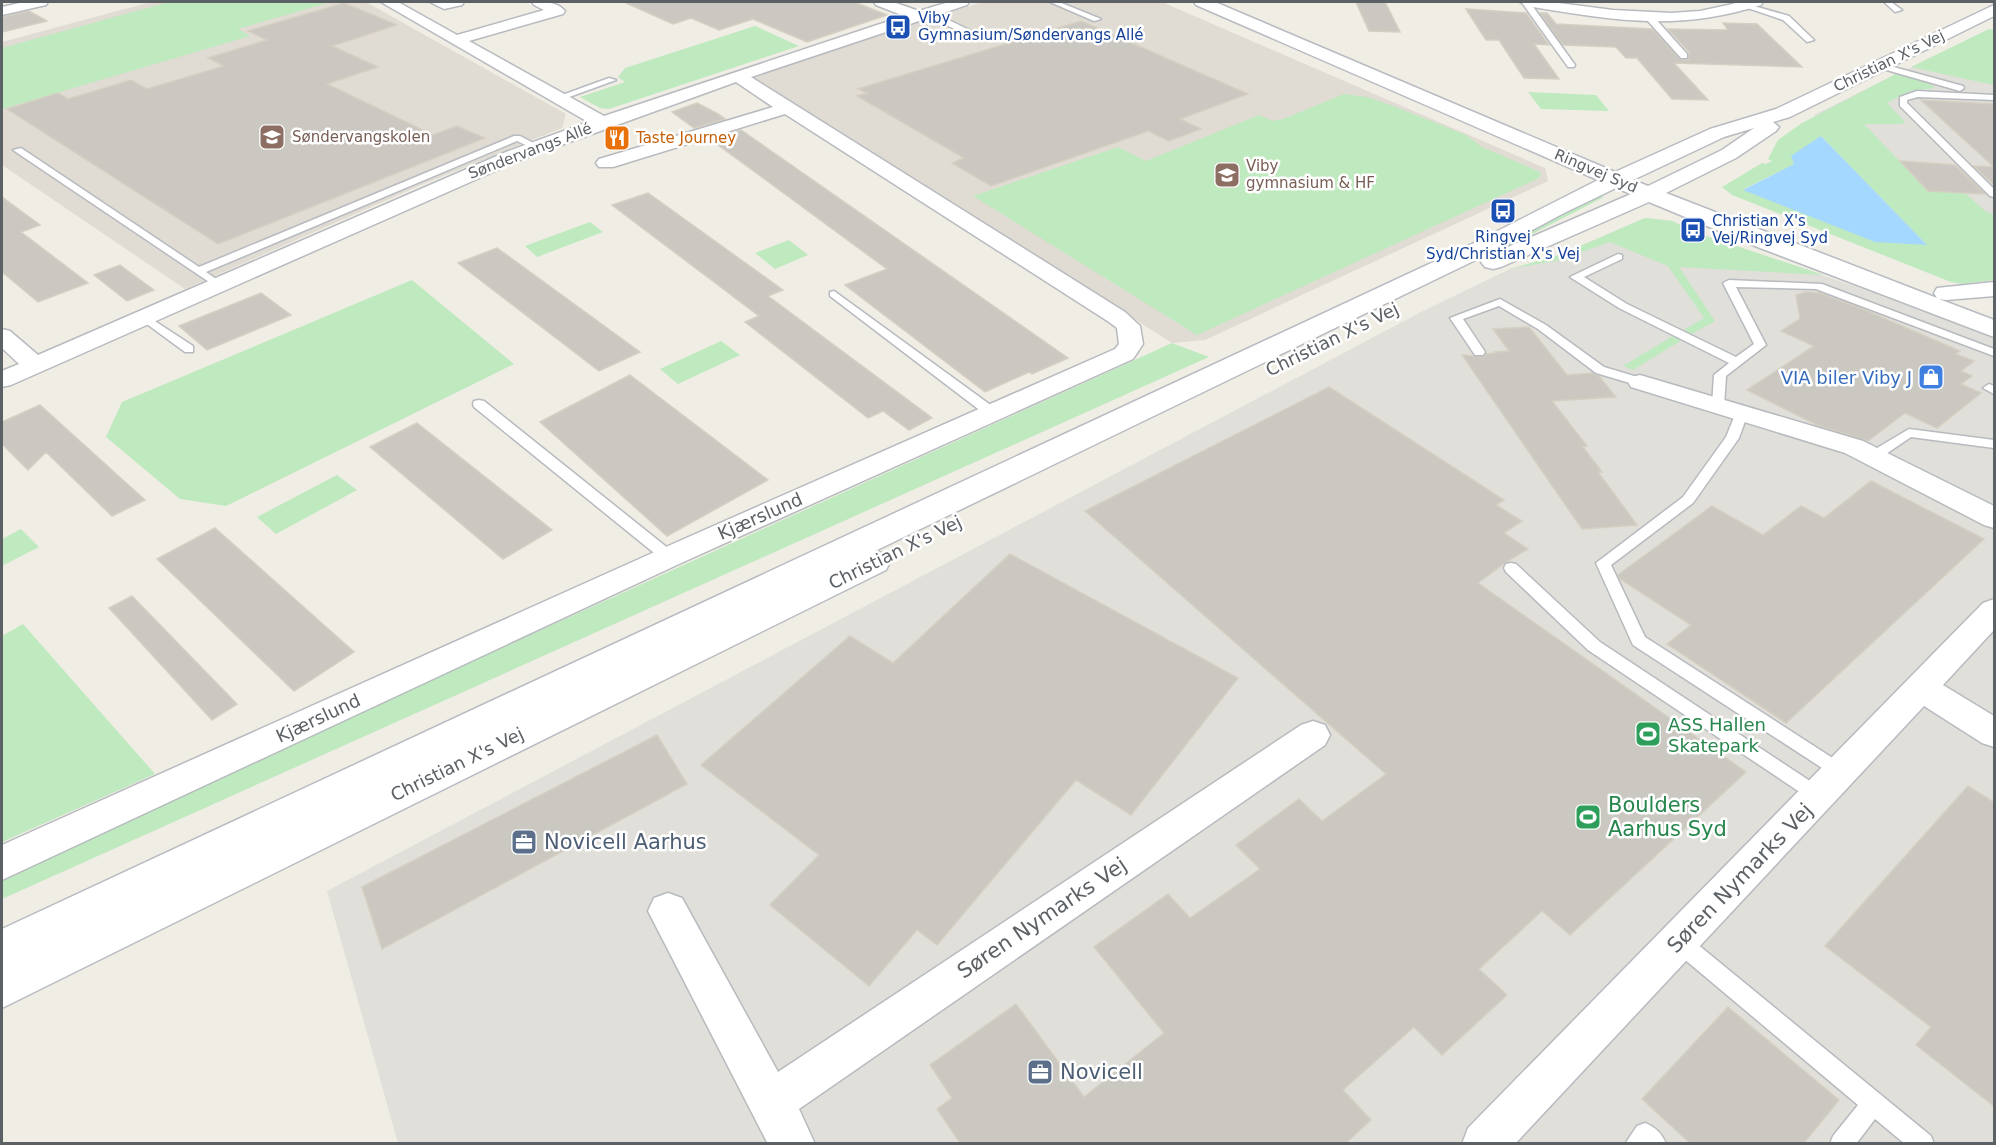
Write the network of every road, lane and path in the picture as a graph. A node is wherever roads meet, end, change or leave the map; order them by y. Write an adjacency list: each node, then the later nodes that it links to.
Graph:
1 (41, 2): 16 (street)
2 (388, 2): 21 (street)
3 (437, 2): 4 (street)
4 (457, 2)
5 (538, 2): 21 (street)
6 (881, 2): 17 (street)
7 (962, 2): 17 (street, Søndervangs Allé)
8 (1054, 2): 19 (lane)
9 (1202, 2): 36 (main road, Ringvej Syd)
10 (1230, 2): 36 (main road, Ringvej Syd)
11 (1533, 2): 18 (street); 24 (lane)
12 (1887, 2): 14 (lane)
13 (1746, 3): 18 (street); 22 (lane)
14 (1899, 10)
15 (1995, 10): 25 (main road, Christian X's Vej)
16 (2, 11)
17 (922, 14): 20 (lane); 26 (street, Søndervangs Allé)
18 (1650, 18): 23 (lane)
19 (1097, 19)
20 (984, 39)
21 (456, 40): 29 (street)
22 (1810, 40)
23 (1684, 56)
24 (1571, 65)
25 (1879, 65): 28 (lane); 31 (main road, Christian X's Vej)
26 (737, 76): 30 (street, Kjærslund); 32 (street, Søndervangs Allé)
27 (612, 80): 29 (lane)
28 (1990, 96): 39 (lane)
29 (558, 98): 32 (street)
30 (787, 108): 35 (street); 56 (street, Kjærslund)
31 (1783, 112): 36 (main road, Christian X's Vej); 37 (main road, Christian X's Vej)
32 (602, 122): 33 (street, Søndervangs Allé)
33 (536, 147): 41 (lane); 42 (street, Søndervangs Allé)
34 (18, 150): 41 (lane)
35 (606, 163)
36 (1626, 175): 37 (main road, Ringvej Syd); 38 (main road, Ringvej Syd); 70 (main road, Christian X's Vej)
37 (1670, 183): 38 (main road, Christian X's Vej); 44 (main road, Ringvej Syd)
38 (1649, 194): 44 (main road, Ringvej Syd); 71 (main road, Christian X's Vej)
39 (1995, 194)
40 (1618, 257): 50 (lane)
41 (199, 272): 42 (lane)
42 (218, 285): 45 (street, Søndervangs Allé)
43 (834, 294): 56 (lane)
44 (1993, 309)
45 (144, 318): 47 (lane); 51 (street, Søndervangs Allé)
46 (2, 336): 51 (street)
47 (189, 349)
48 (1479, 352): 53 (lane)
49 (1995, 353): 50 (lane)
50 (1737, 362): 55 (lane)
51 (35, 365): 52 (street, Søndervangs Allé)
52 (2, 380)
53 (1640, 382): 55 (street)
54 (479, 404): 60 (lane)
55 (1730, 410): 58 (street); 66 (lane)
56 (991, 412): 60 (street, Kjærslund)
57 (1995, 444): 58 (lane)
58 (1872, 457): 59 (street)
59 (1995, 518)
60 (669, 557): 67 (street, Kjærslund)
61 (1511, 568): 66 (lane)
62 (1995, 611): 63 (street, Søren Nymarks Vej)
63 (1922, 688): 64 (street); 66 (street, Søren Nymarks Vej)
64 (1995, 733)
65 (1313, 735): 72 (street, Søren Nymarks Vej)
66 (1830, 784): 69 (street, Søren Nymarks Vej)
67 (2, 863)
68 (668, 911): 72 (street)
69 (1678, 941): 73 (lane); 75 (street, Søren Nymarks Vej)
70 (2, 951)
71 (2, 986)
72 (771, 1102): 74 (street)
73 (1874, 1103): 78 (lane); 79 (lane)
74 (793, 1143)
75 (1484, 1143)
76 (1636, 1143): 77 (lane)
77 (1654, 1143)
78 (1841, 1143)
79 (1923, 1143)

